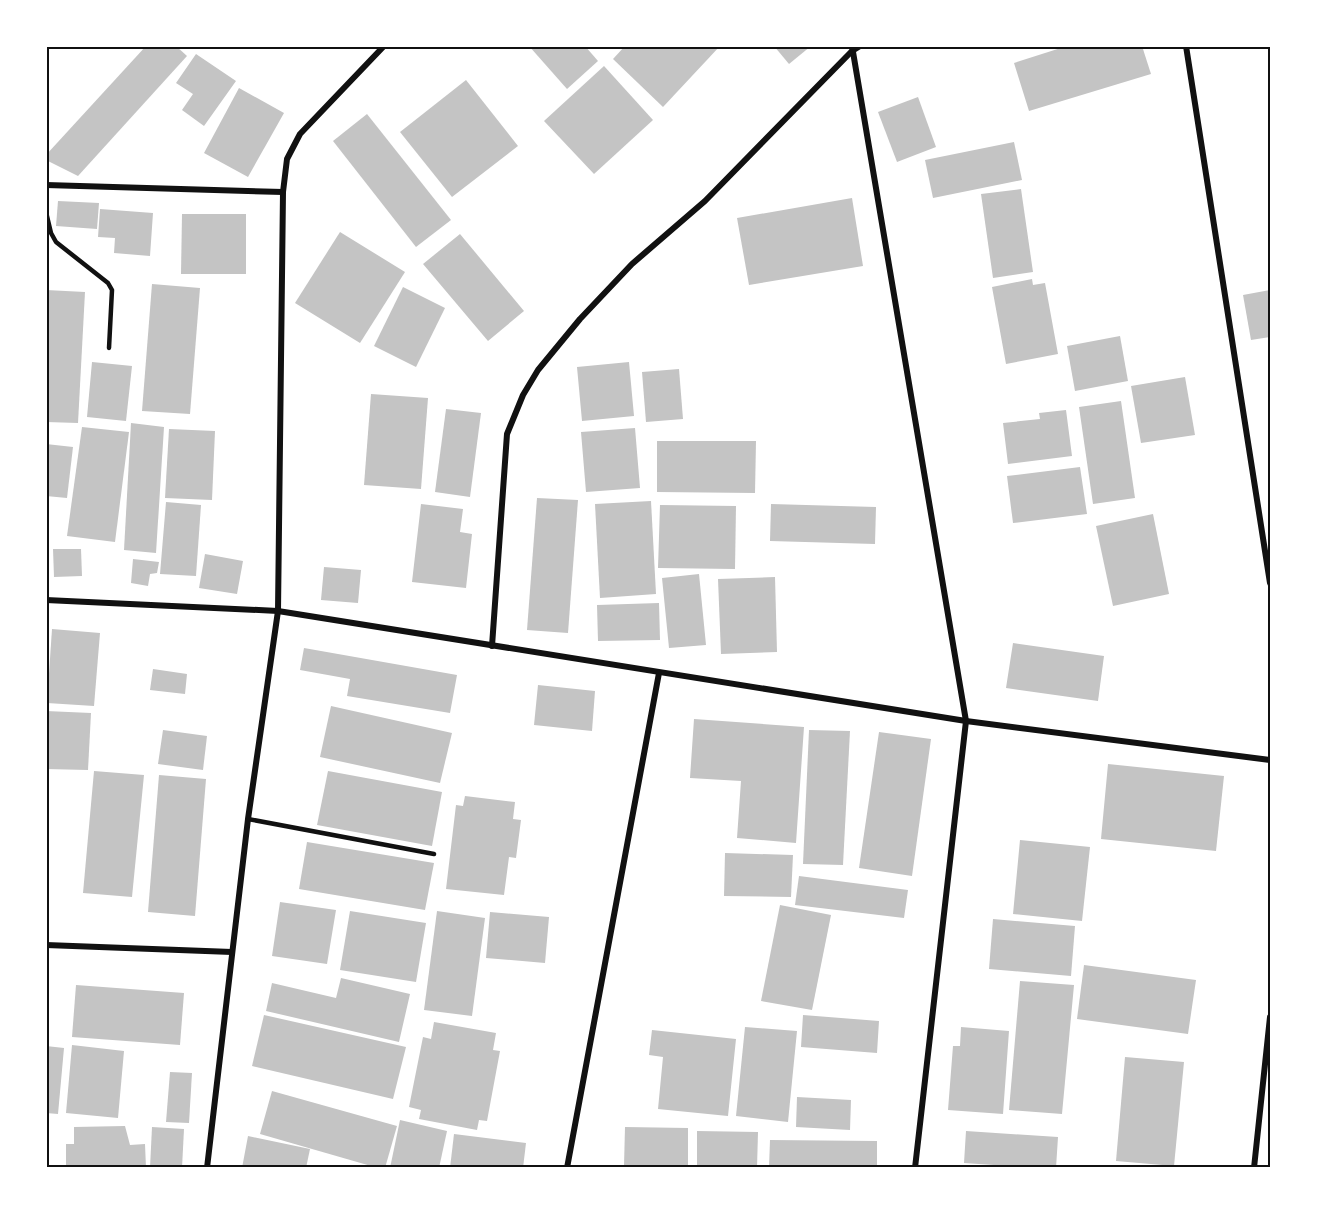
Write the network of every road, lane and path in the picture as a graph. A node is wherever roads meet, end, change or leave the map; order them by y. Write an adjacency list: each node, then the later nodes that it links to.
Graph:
1 (384, 46): 6 (street)
2 (860, 46): 4 (street)
3 (1186, 46): 9 (street)
4 (852, 49): 12 (street); 14 (street)
5 (46, 185): 6 (street)
6 (283, 192): 11 (street)
7 (46, 212): 8 (lane)
8 (108, 348)
9 (1270, 583)
10 (46, 600): 11 (street)
11 (278, 611): 12 (street); 16 (street)
12 (492, 646): 13 (street)
13 (659, 673): 14 (street); 22 (street)
14 (966, 721): 15 (street); 23 (street)
15 (1270, 760)
16 (249, 819): 17 (lane); 19 (street)
17 (434, 854)
18 (46, 945): 19 (street)
19 (232, 952): 21 (street)
20 (1270, 1017): 24 (street)
21 (207, 1167)
22 (567, 1167)
23 (915, 1167)
24 (1254, 1167)

